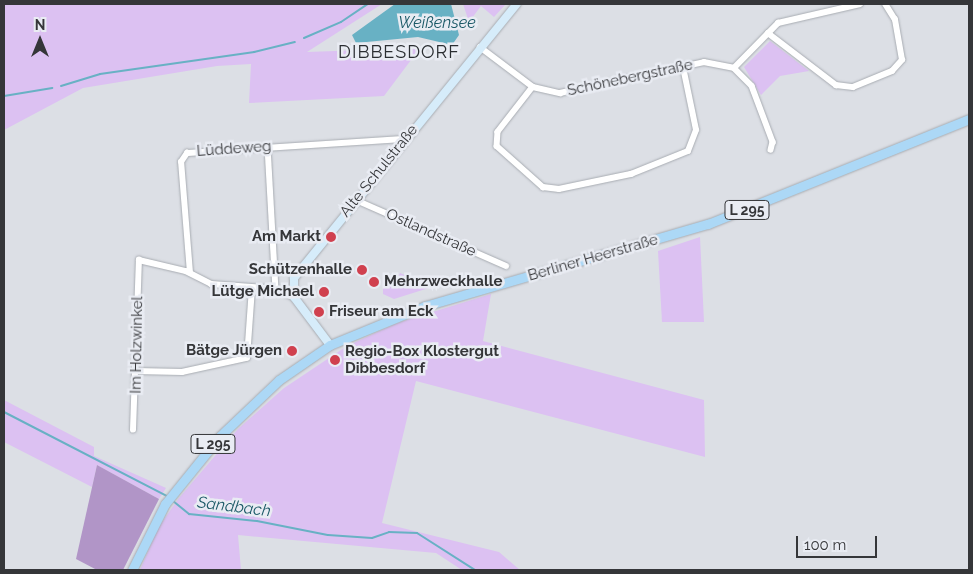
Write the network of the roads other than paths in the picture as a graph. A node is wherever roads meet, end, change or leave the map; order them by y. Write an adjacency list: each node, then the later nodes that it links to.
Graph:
1 (517, 4): 5 (street, Alte Schulstraße)
2 (860, 4): 4 (street)
3 (885, 4): 4 (street)
4 (768, 32): 7 (street)
5 (480, 47): 8 (street, Schönebergstraße); 10 (street, Alte Schulstraße)
6 (683, 67): 7 (street, Schönebergstraße); 8 (street, Schönebergstraße); 8 (street)
7 (734, 68): 12 (street)
8 (533, 87)
9 (969, 119): 19 (main road, Berliner Heerstraße / L 295)
10 (404, 139): 11 (street, Lüddeweg); 13 (street, Alte Schulstraße)
11 (268, 147): 15 (street, Lüddeweg); 17 (street)
12 (771, 150)
13 (356, 200): 14 (street, Ostlandstraße); 18 (street, Alte Schulstraße)
14 (506, 266)
15 (190, 272): 16 (street); 20 (street, Im Holzwinkel)
16 (252, 288): 17 (street); 20 (street)
17 (276, 290): 18 (street)
18 (294, 297): 19 (street)
19 (330, 345): 22 (main road, Berliner Heerstraße / L 295)
20 (136, 371): 21 (street, Im Holzwinkel)
21 (133, 430)
22 (132, 570)

